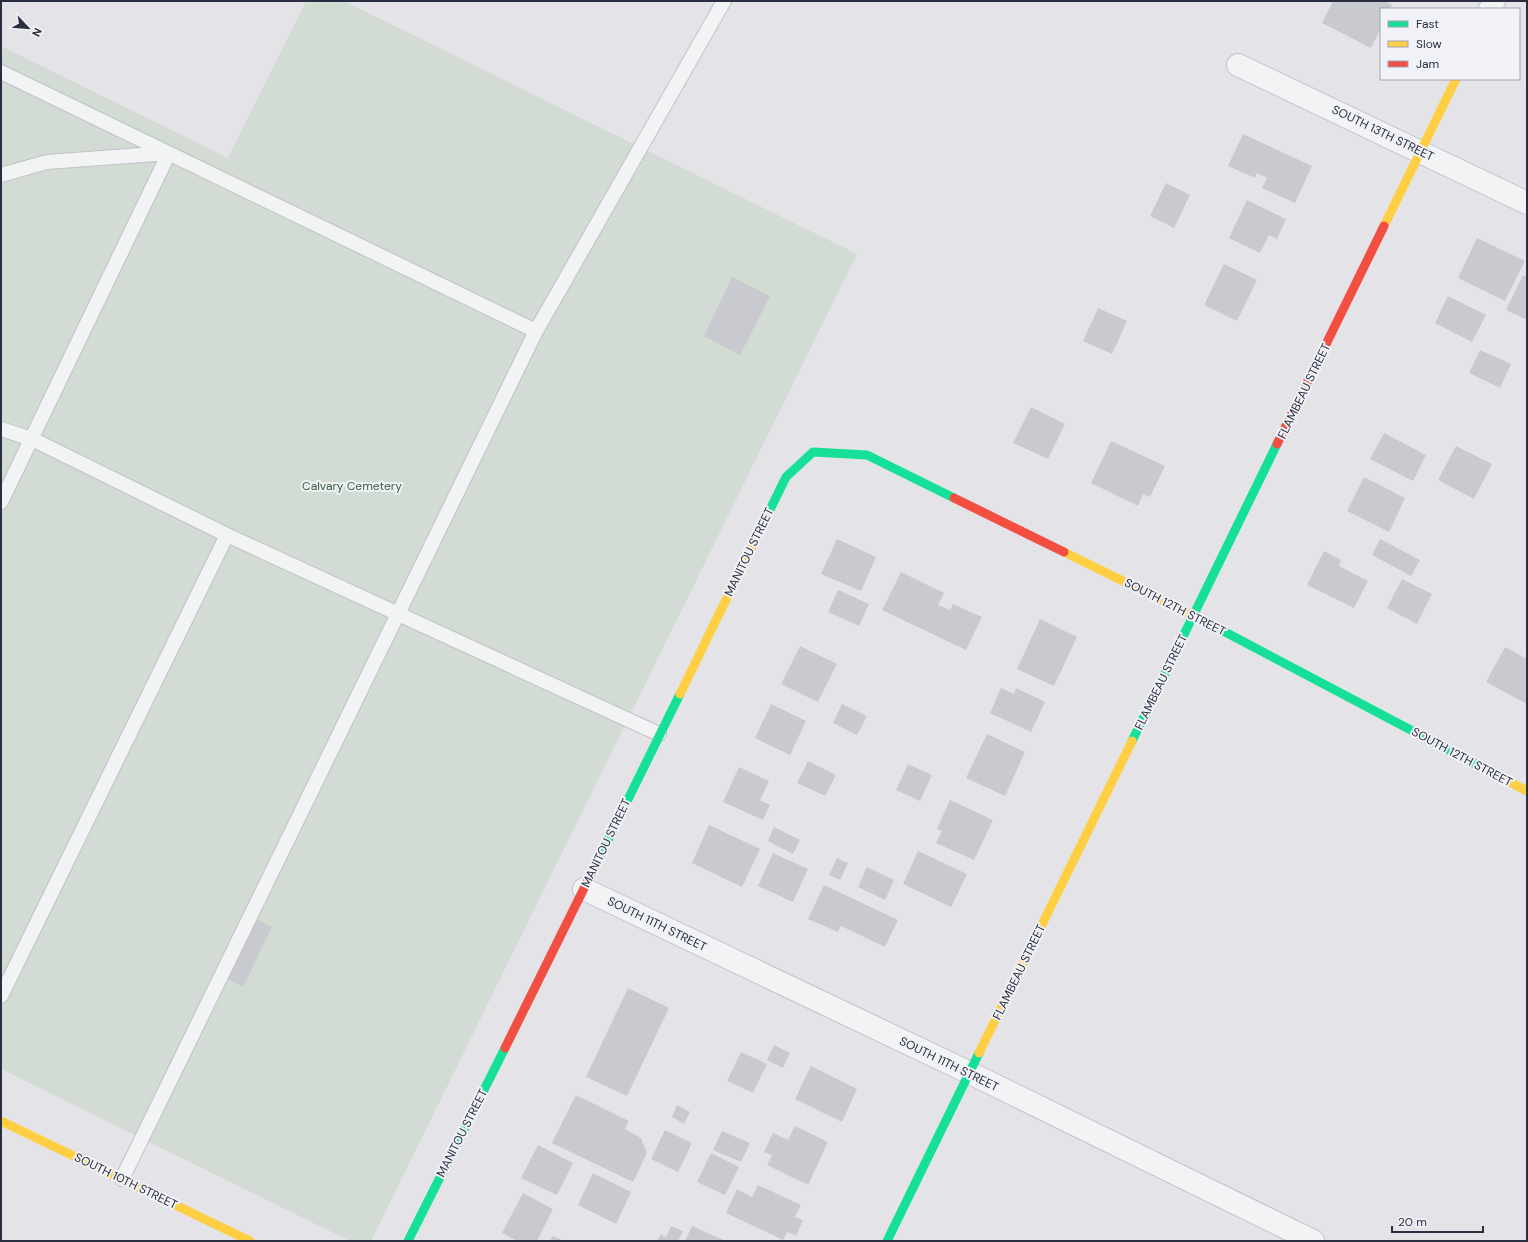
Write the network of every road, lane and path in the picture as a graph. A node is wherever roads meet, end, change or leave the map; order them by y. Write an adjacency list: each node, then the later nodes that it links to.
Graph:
1 (724, 1): 9 (lane)
2 (1238, 65): 5 (street, SOUTH 13TH STREET)
3 (1, 72): 6 (lane)
4 (1456, 80): 5 (street, FLAMBEAU STREET)
5 (1421, 151): 8 (street, SOUTH 13TH STREET); 16 (street, FLAMBEAU STREET)
6 (169, 153): 7 (lane); 9 (lane); 11 (lane)
7 (1, 175)
8 (1527, 203)
9 (536, 331): 15 (lane)
10 (1, 429): 11 (lane)
11 (32, 438): 13 (lane); 14 (lane)
12 (813, 452): 16 (street, SOUTH 12TH STREET); 17 (street, MANITOU STREET)
13 (1, 502)
14 (227, 535): 15 (lane); 20 (lane)
15 (398, 614): 17 (lane); 23 (lane)
16 (1194, 616): 18 (street, SOUTH 12TH STREET); 21 (street, FLAMBEAU STREET)
17 (659, 734): 19 (street, MANITOU STREET)
18 (1527, 791)
19 (584, 889): 21 (street, SOUTH 11TH STREET); 25 (street, MANITOU STREET)
20 (1, 996)
21 (970, 1074): 26 (street, FLAMBEAU STREET); 27 (street, SOUTH 11TH STREET)
22 (1, 1121): 23 (street, SOUTH 10TH STREET)
23 (122, 1179): 24 (street, SOUTH 10TH STREET)
24 (250, 1241)
25 (408, 1241)
26 (887, 1241)
27 (1313, 1241)

